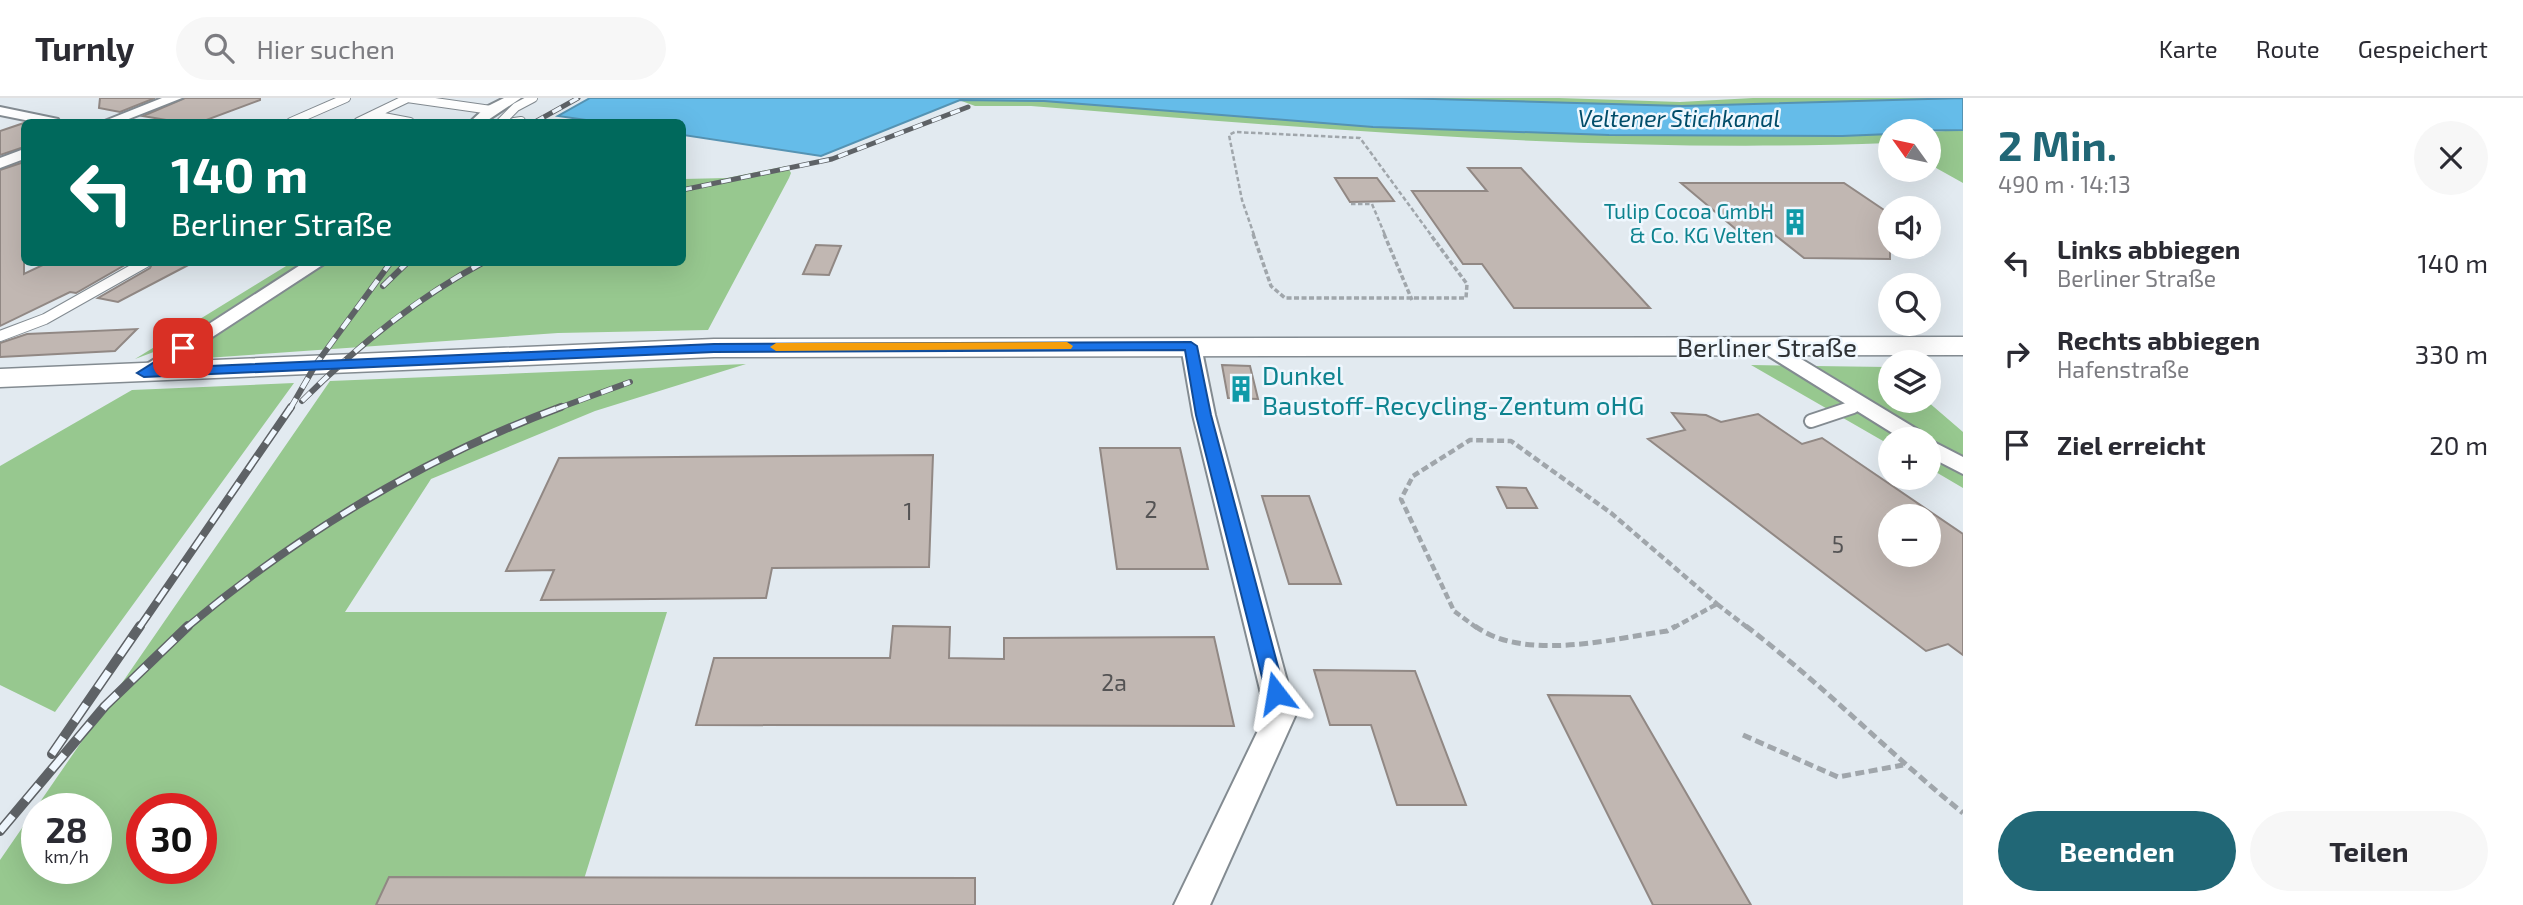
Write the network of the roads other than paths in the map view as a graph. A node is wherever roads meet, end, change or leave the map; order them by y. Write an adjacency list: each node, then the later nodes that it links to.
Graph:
1 (175, 98): 10 (street)
2 (346, 98): 11 (lane)
3 (408, 98): 6 (lane); 8 (lane)
4 (514, 98): 6 (street)
5 (533, 98): 15 (lane)
6 (491, 110): 14 (street)
7 (0, 111): 9 (street)
8 (373, 115): 12 (lane); 13 (lane)
9 (39, 119)
10 (117, 119)
11 (298, 119)
12 (364, 119)
13 (394, 119)
14 (480, 119)
15 (504, 119)
16 (21, 155): 17 (street)
17 (0, 163)
18 (139, 266): 20 (lane)
19 (312, 266): 24 (street)
20 (0, 336)
21 (1191, 346): 22 (main road, Berliner Straße); 24 (main road, Berliner Straße); 31 (street)
22 (1766, 346): 23 (main road, Berliner Straße); 26 (street)
23 (1963, 346)
24 (144, 373): 25 (main road, Berliner Straße)
25 (0, 378)
26 (1858, 405): 27 (lane); 28 (street)
27 (1811, 421)
28 (1896, 427)
29 (1941, 454): 30 (street)
30 (1963, 467)
31 (1192, 905)

